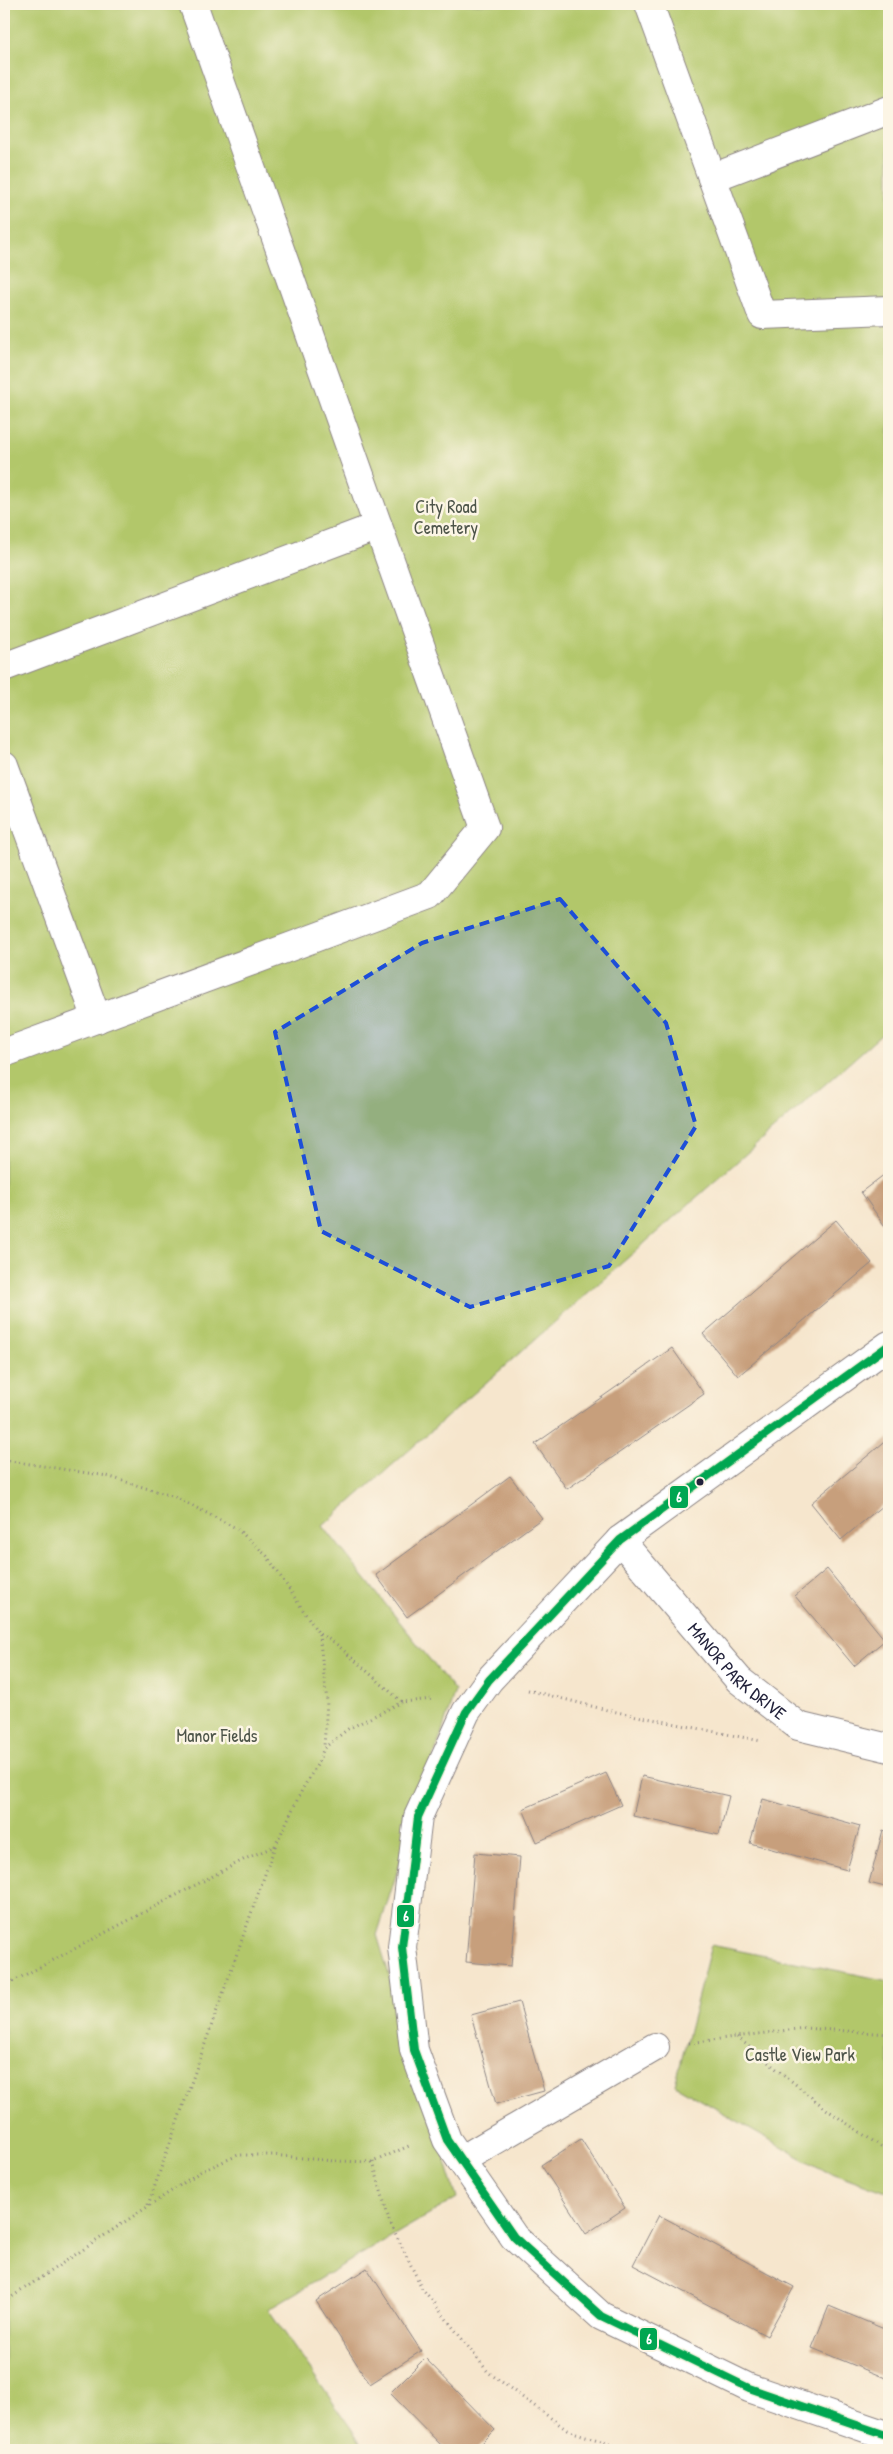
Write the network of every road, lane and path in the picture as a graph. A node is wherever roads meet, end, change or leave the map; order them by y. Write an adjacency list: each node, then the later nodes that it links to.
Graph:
1 (193, 4): 6 (street)
2 (649, 4): 4 (street)
3 (889, 110): 4 (street)
4 (712, 178): 5 (street)
5 (889, 310)
6 (378, 526): 7 (street); 9 (street)
7 (4, 667)
8 (4, 765): 9 (street)
9 (98, 1018): 10 (street)
10 (4, 1053)
11 (889, 1345): 13 (street)
12 (4, 1460): 14 (path)
13 (620, 1540): 15 (street); 18 (street, MANOR PARK DRIVE)
14 (319, 1634): 16 (path); 19 (path)
15 (489, 1680): 17 (street); 18 (path)
16 (402, 1702): 17 (path); 19 (path)
17 (466, 1712): 26 (street)
18 (798, 1726): 20 (street, MANOR PARK DRIVE)
19 (324, 1748): 21 (path)
20 (889, 1748)
21 (275, 1846): 22 (path); 30 (path)
22 (4, 1986)
23 (889, 2034): 24 (path)
24 (737, 2036): 25 (path); 27 (path)
25 (655, 2048): 28 (street)
26 (444, 2131): 28 (street); 29 (path)
27 (889, 2152)
28 (461, 2160): 32 (street)
29 (373, 2162): 30 (path); 33 (path)
30 (148, 2206): 31 (path)
31 (4, 2302)
32 (889, 2436)
33 (629, 2450)

